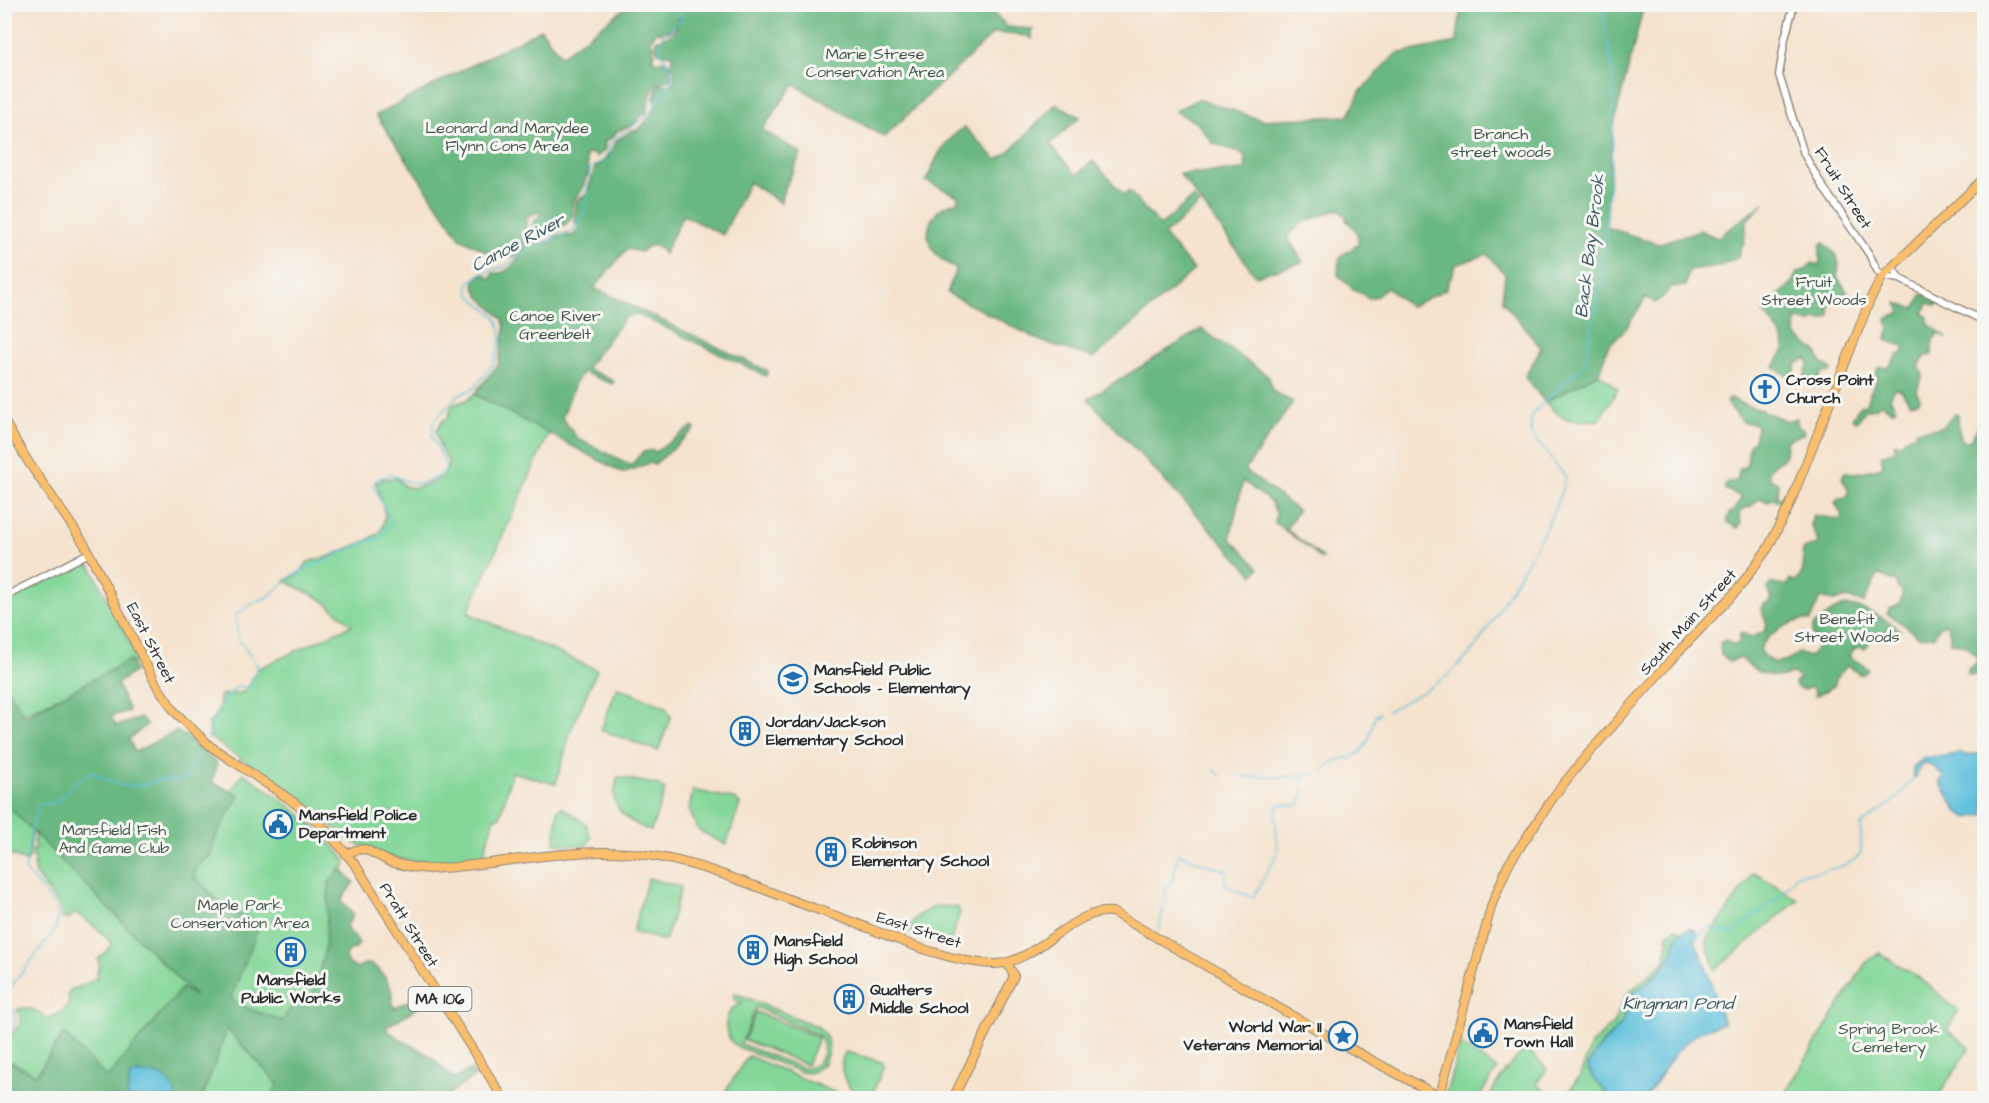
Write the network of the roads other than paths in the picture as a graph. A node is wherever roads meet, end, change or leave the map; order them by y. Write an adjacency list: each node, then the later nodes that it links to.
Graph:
1 (1794, 4): 4 (street, Fruit Street)
2 (1984, 178): 3 (main road, South Main Street)
3 (1892, 267): 4 (main road, South Main Street); 5 (street)
4 (1883, 276): 5 (street); 15 (main road, South Main Street)
5 (1900, 279): 6 (street)
6 (1984, 321)
7 (4, 421): 8 (main road, East Street / MA 106)
8 (89, 553): 9 (street); 10 (main road, East Street / MA 106)
9 (4, 597)
10 (327, 831): 11 (main road, Pratt Street / MA 106)
11 (346, 854): 12 (main road, East Street); 13 (main road, Pratt Street / MA 106)
12 (1007, 963): 14 (main road); 15 (main road, East Street)
13 (503, 1098)
14 (953, 1098)
15 (1440, 1098)

